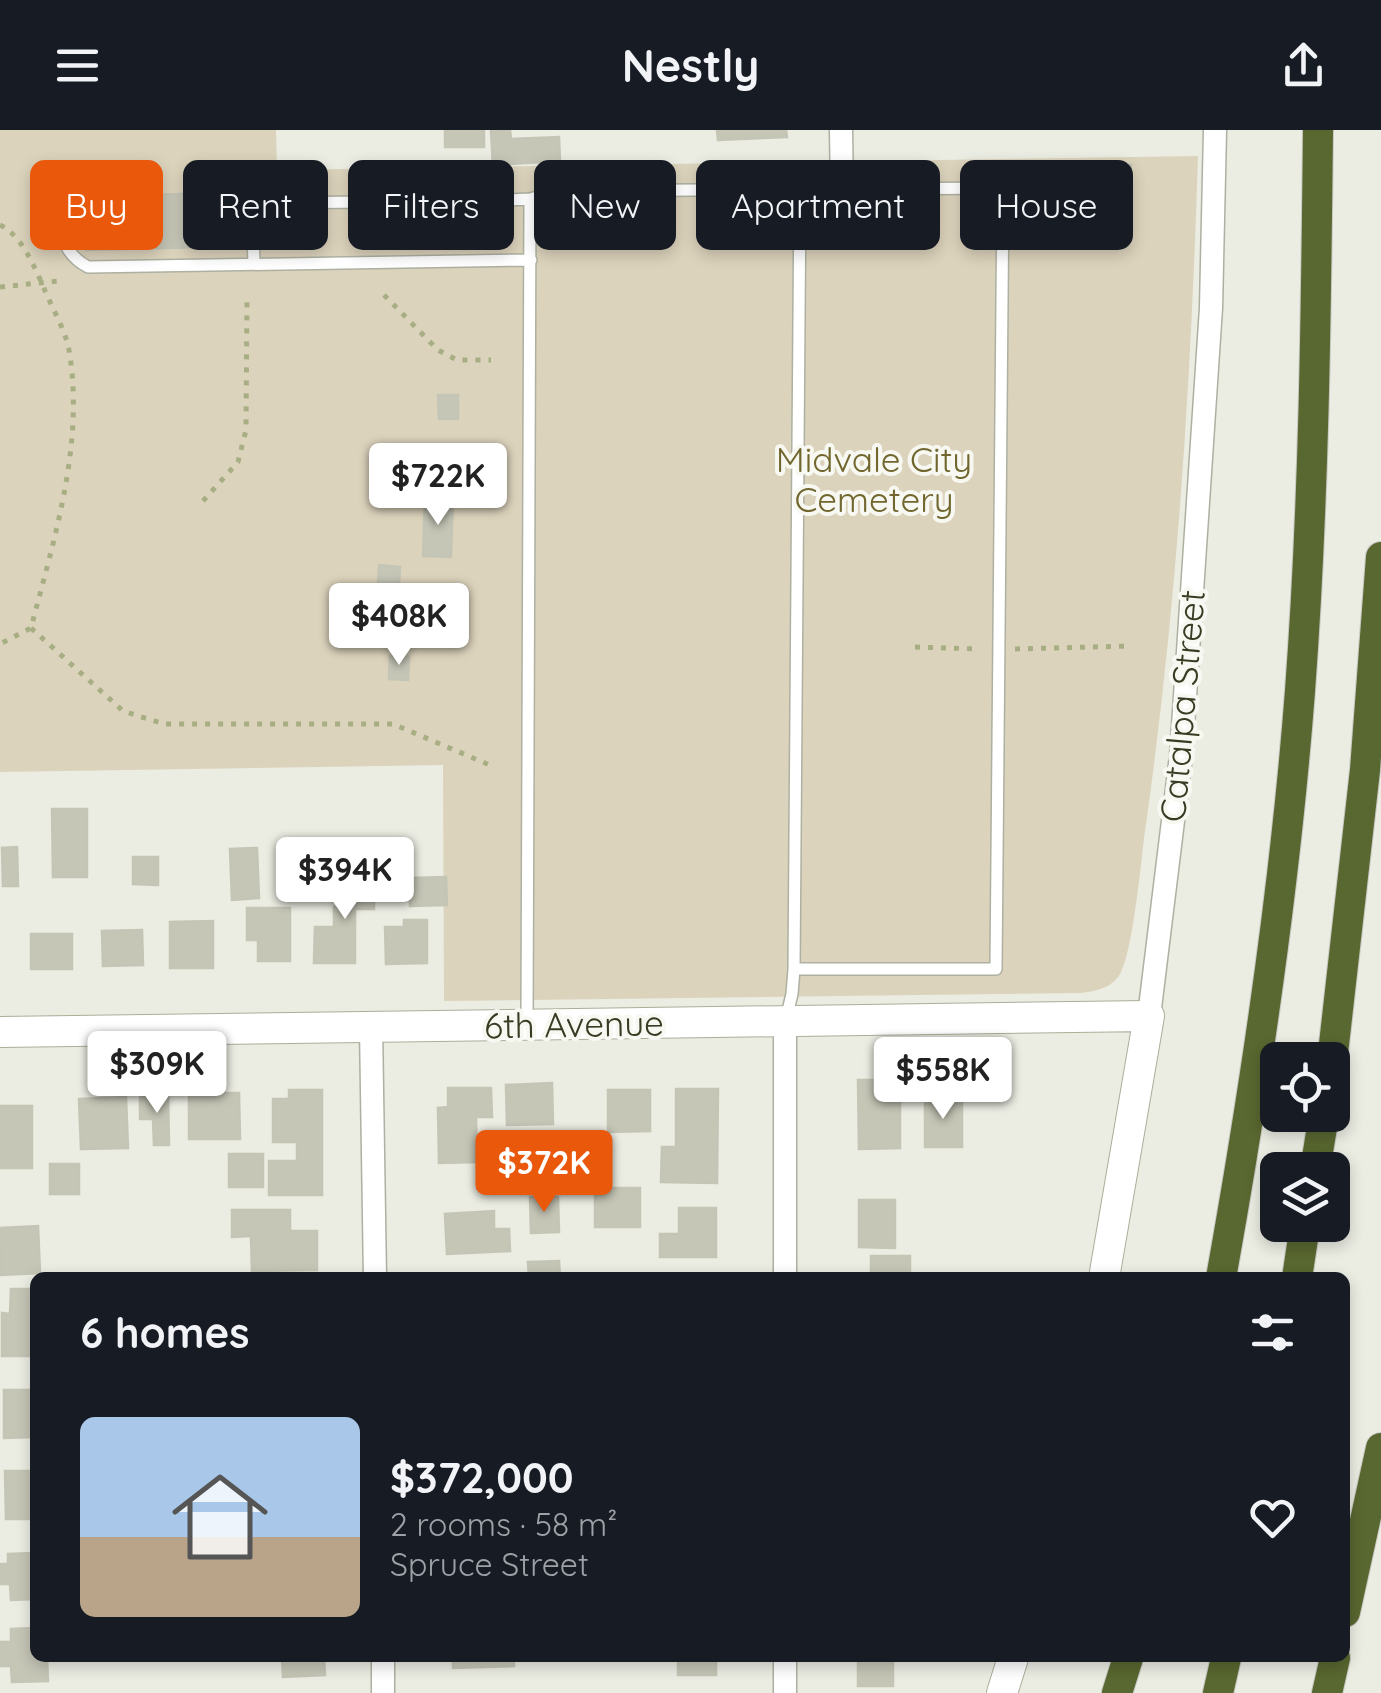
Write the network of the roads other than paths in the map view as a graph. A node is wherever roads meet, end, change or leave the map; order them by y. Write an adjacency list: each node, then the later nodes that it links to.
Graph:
1 (841, 130): 4 (street)
2 (1214, 130): 14 (street, Catalpa Street)
3 (1318, 130): 24 (highway)
4 (842, 160)
5 (696, 190): 6 (lane)
6 (530, 199): 10 (lane); 11 (lane)
7 (68, 250): 11 (lane)
8 (800, 250): 13 (lane)
9 (1002, 250): 13 (lane)
10 (531, 260): 11 (lane); 16 (lane)
11 (254, 263)
12 (1381, 558): 19 (highway)
13 (794, 969): 15 (lane)
14 (1148, 1016): 15 (street, 6th Avenue); 23 (street, Catalpa Street)
15 (785, 1021): 16 (street, 6th Avenue); 22 (street)
16 (526, 1025): 17 (street, 6th Avenue)
17 (371, 1027): 18 (street, 6th Avenue); 21 (street)
18 (0, 1032)
19 (1334, 1042)
20 (1303, 1242): 25 (highway)
21 (376, 1272)
22 (785, 1272)
23 (1105, 1272)
24 (1222, 1272)
25 (1298, 1272)
26 (1381, 1448): 27 (highway)
27 (1350, 1589)
28 (382, 1662): 35 (street)
29 (785, 1662): 36 (street)
30 (1012, 1662): 37 (street)
31 (1127, 1662): 38 (highway)
32 (1142, 1662): 39 (highway)
33 (1225, 1662): 40 (highway)
34 (1334, 1662): 41 (highway)
35 (383, 1693)
36 (785, 1693)
37 (1002, 1693)
38 (1117, 1693)
39 (1134, 1693)
40 (1218, 1693)
41 (1327, 1693)

